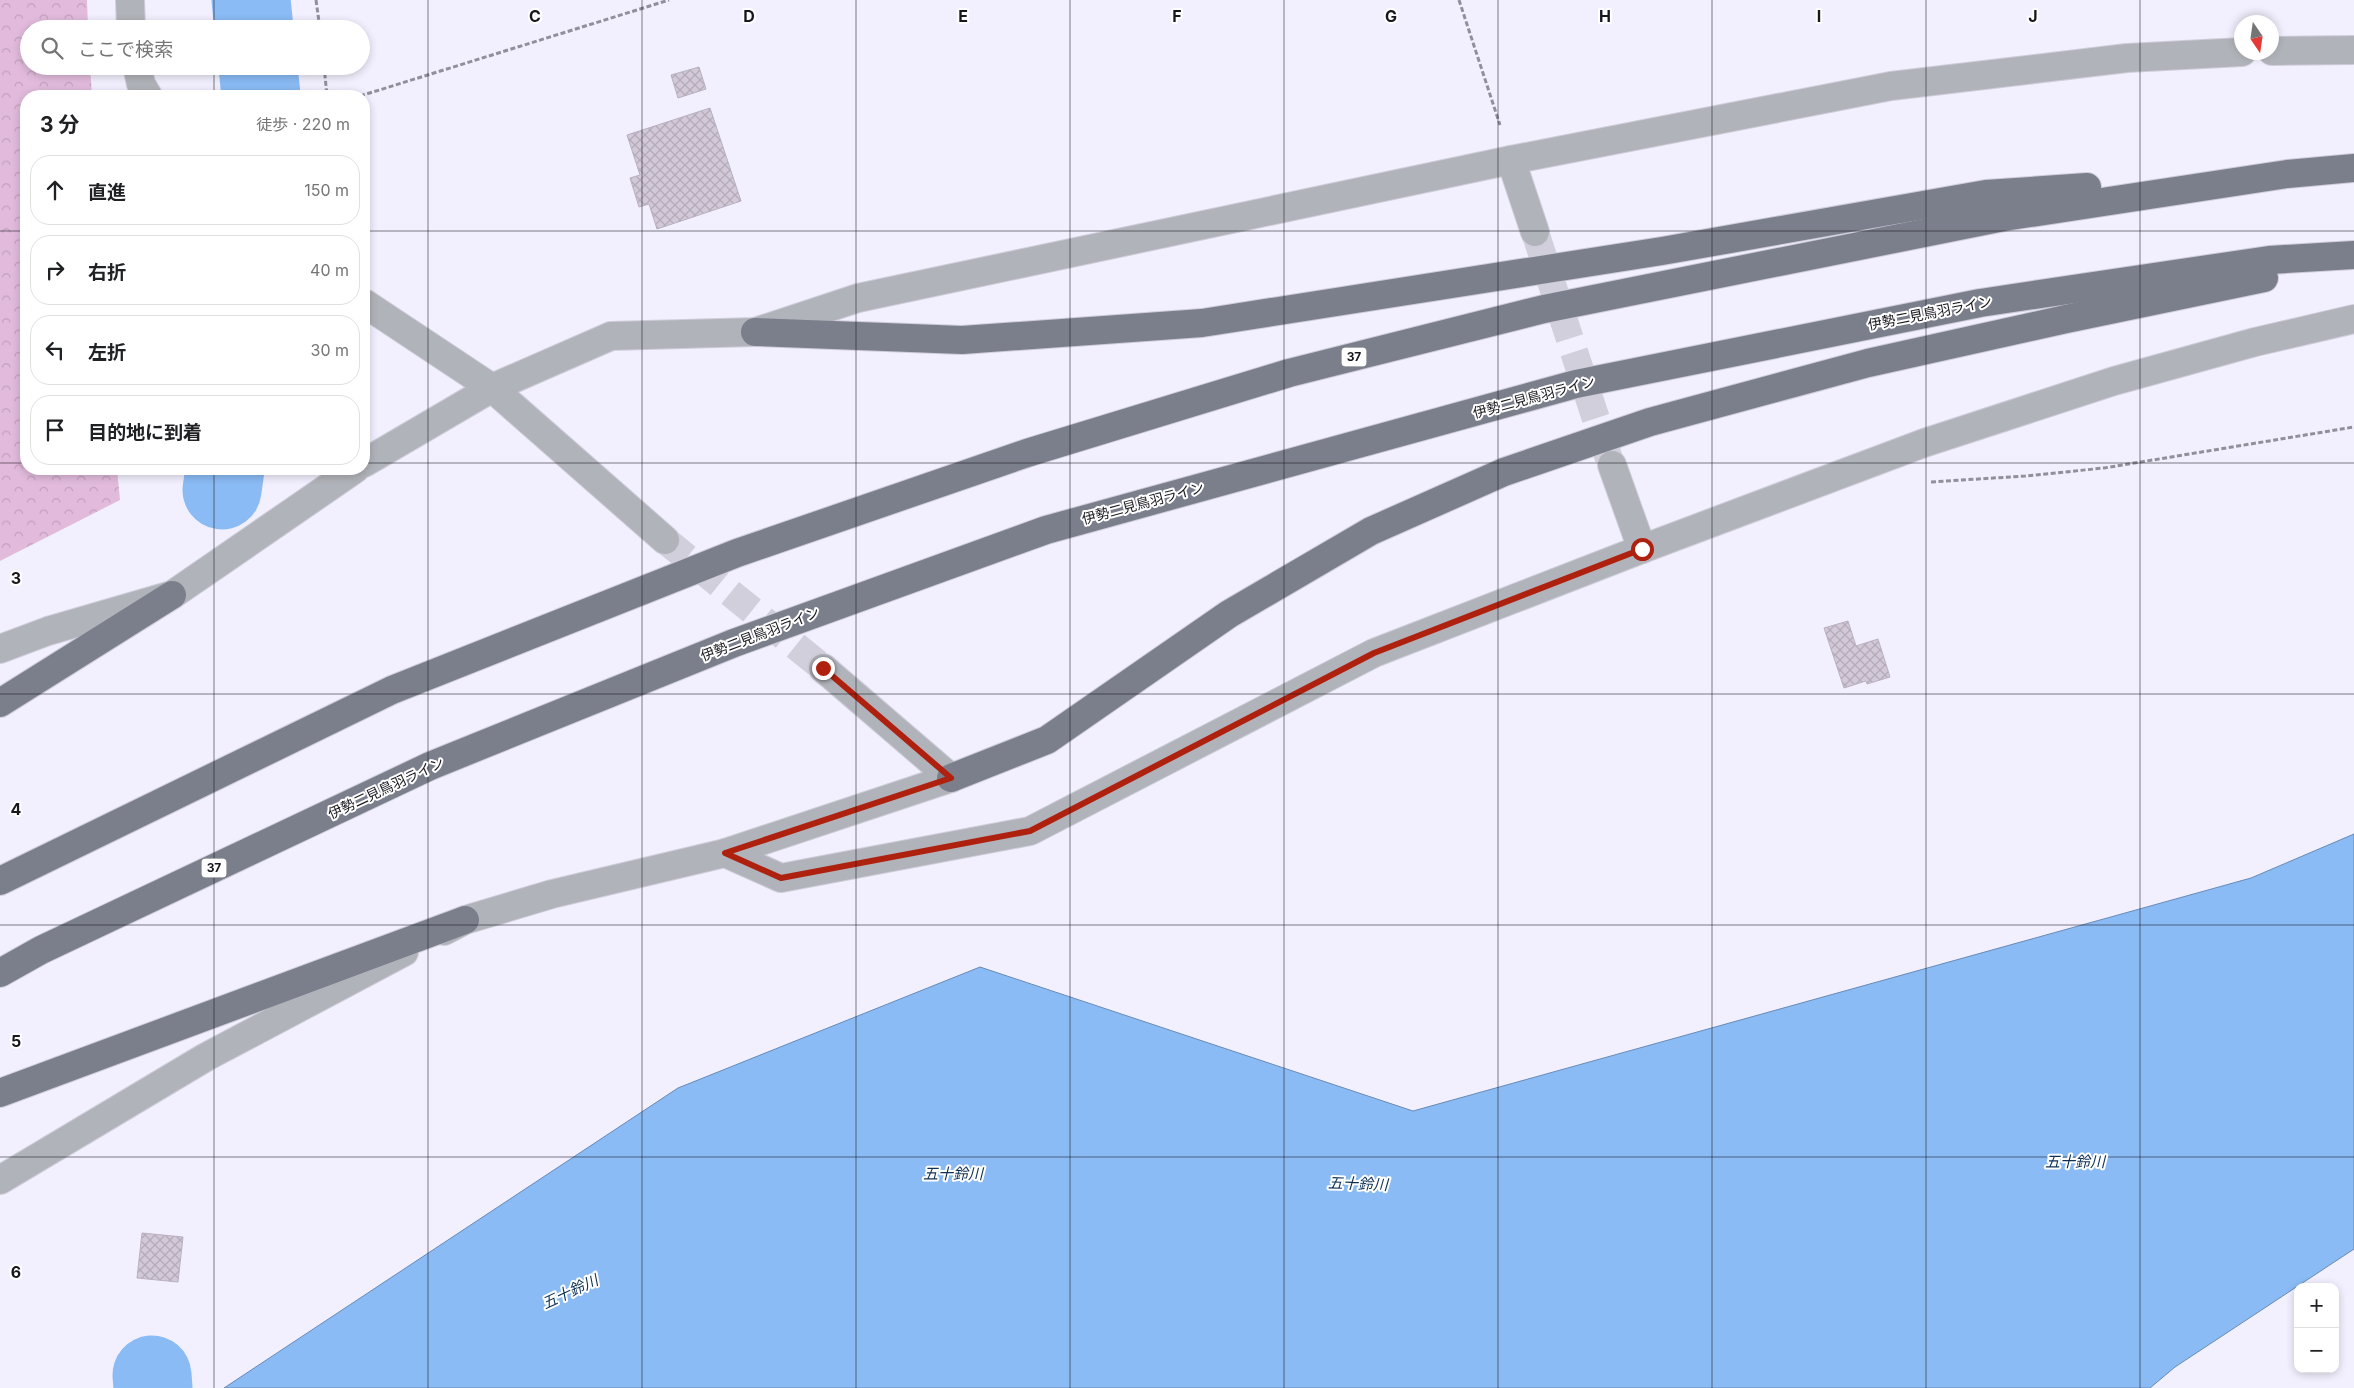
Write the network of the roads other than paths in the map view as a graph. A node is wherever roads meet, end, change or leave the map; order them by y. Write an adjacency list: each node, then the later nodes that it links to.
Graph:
1 (130, 0): 2 (street)
2 (131, 20)
3 (2354, 50): 4 (street)
4 (2279, 51)
5 (2234, 52): 8 (street)
6 (139, 75): 7 (street)
7 (144, 90)
8 (1511, 160): 11 (street); 16 (street)
9 (2354, 168): 10 (main road, 37)
10 (2287, 174): 16 (main road); 29 (main road, 37)
11 (1535, 232)
12 (2354, 255): 31 (main road, 伊勢二見鳥羽ライン / 37)
13 (2354, 260): 27 (main road)
14 (370, 307): 17 (street)
15 (2354, 319): 22 (street)
16 (756, 332): 17 (street)
17 (492, 388): 18 (street); 21 (street)
18 (370, 459)
19 (1612, 465): 22 (street)
20 (346, 475): 23 (street)
21 (665, 540)
22 (1642, 549): 28 (street)
23 (172, 595): 24 (street); 26 (main road)
24 (0, 649)
25 (823, 668): 27 (street)
26 (0, 702)
27 (951, 778): 28 (street)
28 (725, 853): 30 (street)
29 (0, 881)
30 (465, 920): 32 (main road); 33 (street)
31 (0, 973)
32 (0, 1093)
33 (0, 1180)

